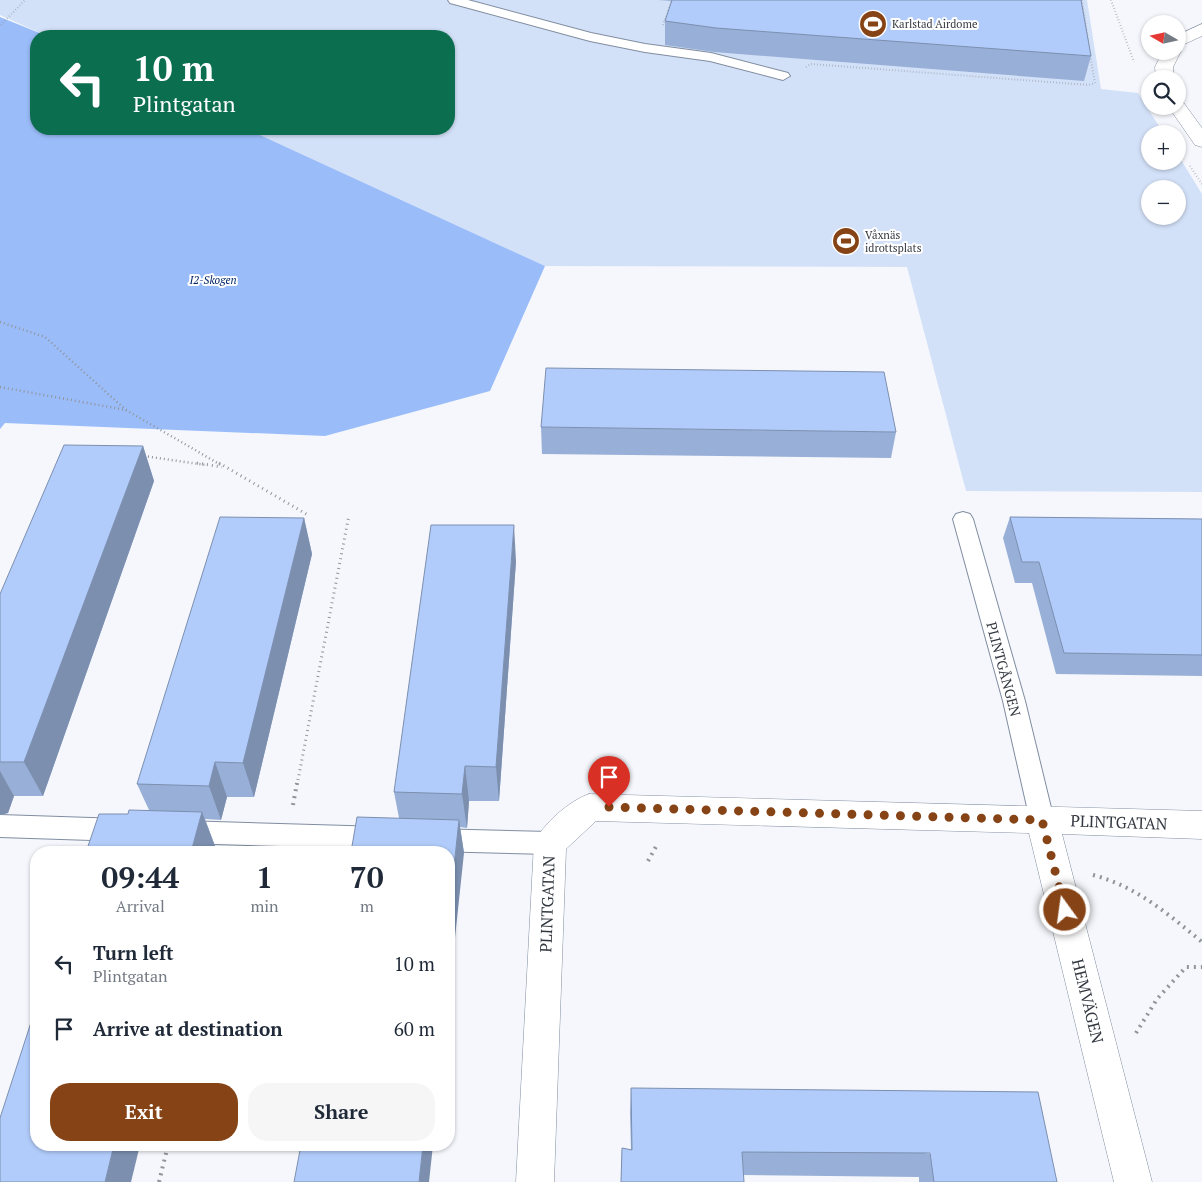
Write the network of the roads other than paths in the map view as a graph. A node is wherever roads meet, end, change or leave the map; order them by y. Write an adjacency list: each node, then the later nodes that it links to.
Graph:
1 (454, 0): 4 (lane)
2 (1202, 30): 3 (street)
3 (1186, 38)
4 (783, 76)
5 (1183, 115): 6 (street)
6 (1202, 141)
7 (962, 519): 8 (lane, PLINTGÅNGEN)
8 (1042, 820): 9 (street, PLINTGATAN); 11 (street, PLINTGATAN); 13 (street, HEMVÄGEN)
9 (1202, 825)
10 (0, 826): 11 (lane)
11 (550, 843): 12 (street, PLINTGATAN)
12 (536, 1182)
13 (1133, 1182)

